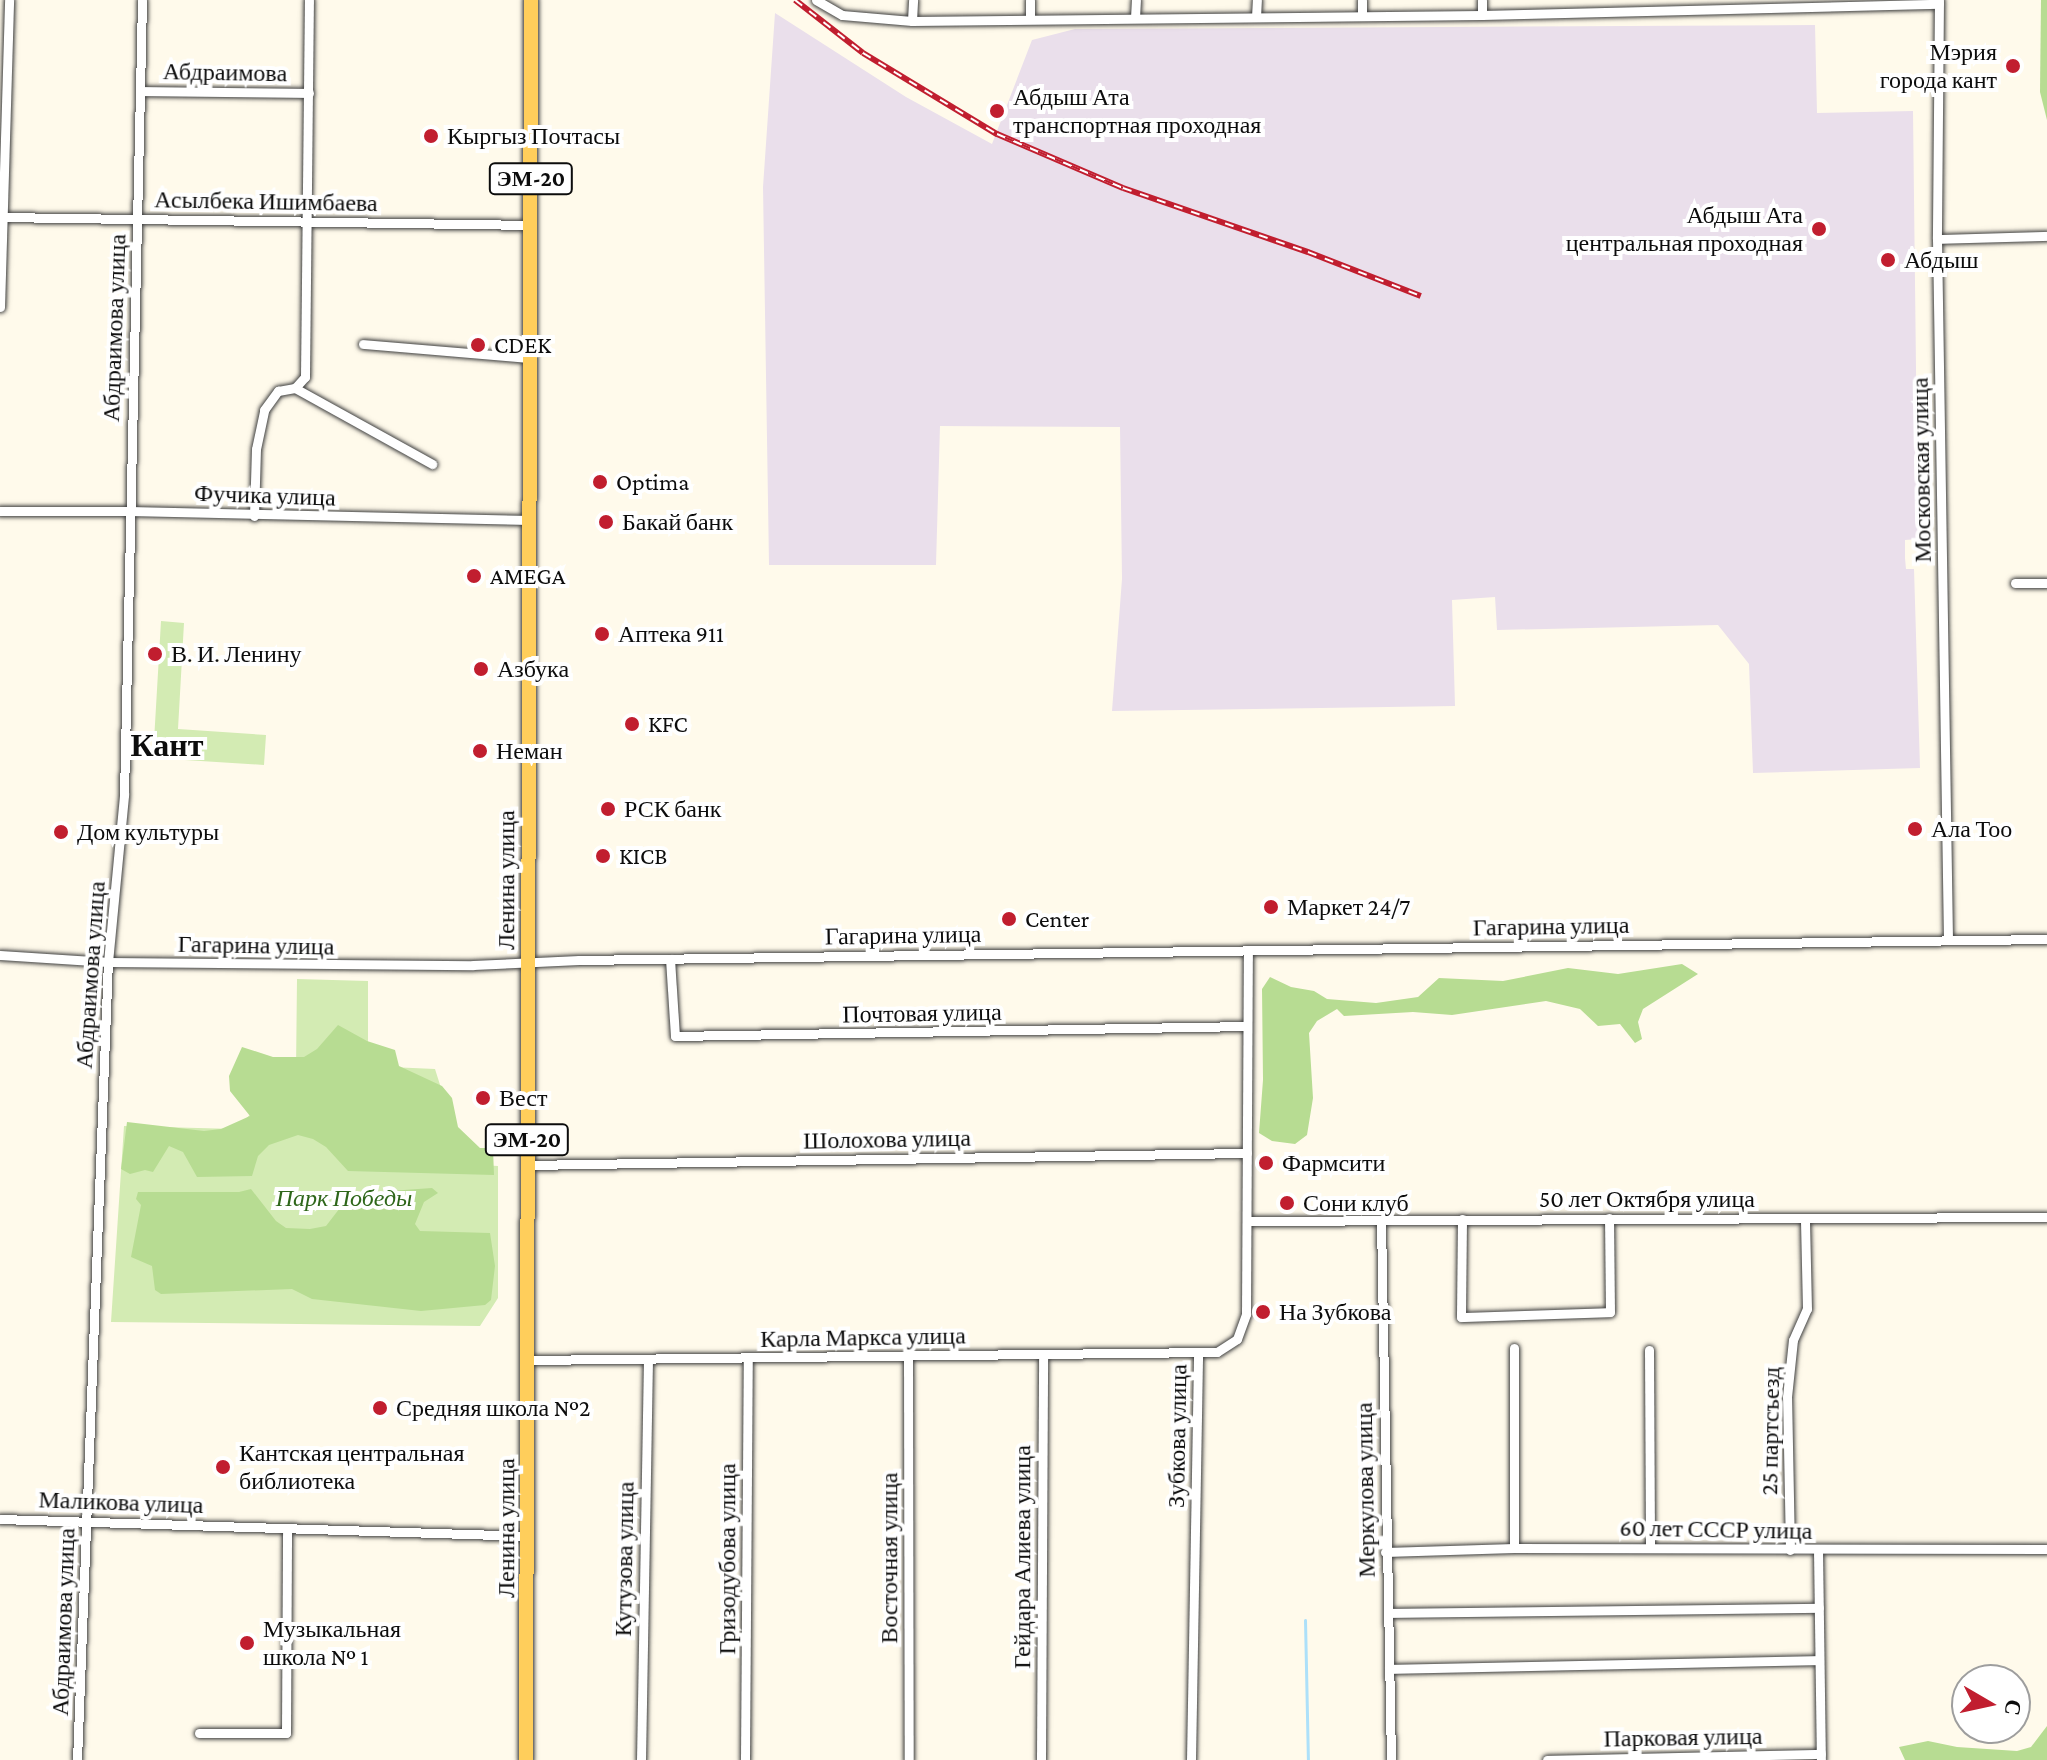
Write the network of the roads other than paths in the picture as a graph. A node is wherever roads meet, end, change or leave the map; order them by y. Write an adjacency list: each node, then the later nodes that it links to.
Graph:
1 (9, 0): 23 (street)
2 (142, 0): 21 (street, Абдраимова улица)
3 (309, 0): 22 (street)
4 (531, 0): 26 (main road, Ленина улица / ЭМ-20)
5 (816, 0): 20 (street)
6 (913, 0): 20 (street)
7 (1030, 0): 19 (street)
8 (1136, 0): 18 (street)
9 (1257, 0): 17 (street)
10 (1362, 0): 16 (street)
11 (1482, 0): 15 (street)
12 (1674, 0): 14 (street)
13 (1939, 2): 14 (street); 28 (street, Московская улица)
14 (1678, 10): 15 (street)
15 (1482, 15): 16 (street)
16 (1362, 16): 17 (street)
17 (1256, 17): 18 (street)
18 (1135, 18): 19 (street)
19 (1030, 19): 20 (street)
20 (912, 21)
21 (140, 91): 22 (street, Абдраимова); 24 (street, Абдраимова улица)
22 (309, 93): 25 (street)
23 (2, 217): 24 (street, Асылбека Ишимбаева); 29 (street)
24 (137, 220): 25 (street, Асылбека Ишимбаева); 35 (street, Абдраимова улица)
25 (306, 221): 26 (street, Асылбека Ишимбаева); 32 (street)
26 (531, 225): 31 (main road, Ленина улица / ЭМ-20)
27 (2047, 236): 28 (street)
28 (1937, 239): 41 (street, Московская улица)
29 (0, 307)
30 (363, 344): 31 (street)
31 (530, 358): 37 (main road, Ленина улица / ЭМ-20)
32 (295, 388): 33 (street); 36 (street)
33 (432, 464)
34 (0, 511): 35 (street, Фучика улица)
35 (129, 511): 36 (street, Фучика улица); 46 (street, Абдраимова улица)
36 (254, 516): 37 (street, Фучика улица)
37 (530, 520): 45 (main road, Ленина улица / ЭМ-20)
38 (2015, 583): 39 (street)
39 (2047, 583)
40 (2047, 939): 41 (street, Гагарина улица)
41 (1948, 940): 42 (street, Гагарина улица)
42 (1248, 951): 44 (street, Гагарина улица); 47 (street, Зубкова улица)
43 (0, 955): 46 (street, Гагарина улица)
44 (670, 959): 45 (street, Гагарина улица); 47 (street, Почтовая улица)
45 (527, 961): 46 (street, Гагарина улица); 49 (main road, Ленина улица / ЭМ-20)
46 (108, 962): 65 (street, Абдраимова улица)
47 (1247, 1026): 48 (street, Зубкова улица)
48 (1247, 1153): 49 (street, Шолохова улица); 55 (street, Зубкова улица)
49 (528, 1165): 63 (main road, Ленина улица / ЭМ-20)
50 (2047, 1217): 54 (street, 50 лет Октября улица)
51 (1609, 1218): 52 (street, 50 лет Октября улица); 52 (street); 54 (street, 50 лет Октября улица)
52 (1462, 1219): 53 (street, 50 лет Октября улица)
53 (1381, 1220): 55 (street, 50 лет Октября улица); 73 (street, Меркулова улица)
54 (1805, 1220): 71 (street, 25 партсъезд)
55 (1247, 1221): 58 (street, Зубкова улица)
56 (1514, 1348): 68 (street)
57 (1649, 1350): 69 (street)
58 (1198, 1352): 59 (street, Карла Маркса улица); 86 (street, Зубкова улица)
59 (1043, 1354): 60 (street, Карла Маркса улица); 85 (street, Гейдара Алиева улица)
60 (908, 1356): 62 (street, Карла Маркса улица); 84 (street, Восточная улица)
61 (648, 1359): 62 (street, Карла Маркса улица); 63 (street, Карла Маркса улица); 82 (street, Кутузова улица)
62 (748, 1359): 83 (street, Гризодубова улица)
63 (528, 1360): 67 (main road, Ленина улица / ЭМ-20)
64 (0, 1519): 65 (street, Маликова улица)
65 (88, 1521): 66 (street, Маликова улица); 80 (street, Абдраимова улица)
66 (287, 1528): 67 (street, Маликова улица); 78 (street)
67 (529, 1536): 81 (main road, Ленина улица / ЭМ-20)
68 (1514, 1548): 69 (street, 60 лет СССР улица); 73 (street, 60 лет СССР улица)
69 (1650, 1548): 71 (street, 60 лет СССР улица)
70 (2047, 1549): 72 (street, 60 лет СССР улица)
71 (1790, 1550): 72 (street, 60 лет СССР улица)
72 (1818, 1550): 74 (street, Парковая улица)
73 (1385, 1552): 75 (street, Меркулова улица)
74 (1819, 1608): 75 (street); 76 (street, Парковая улица)
75 (1388, 1613): 77 (street, Меркулова улица)
76 (1819, 1660): 77 (street); 79 (street, Парковая улица)
77 (1389, 1669): 87 (street, Меркулова улица)
78 (199, 1733)
79 (1821, 1757): 88 (street, Парковая улица)
80 (77, 1760)
81 (526, 1760)
82 (641, 1760)
83 (745, 1760)
84 (909, 1760)
85 (1041, 1760)
86 (1191, 1760)
87 (1391, 1760)
88 (1547, 1760)

